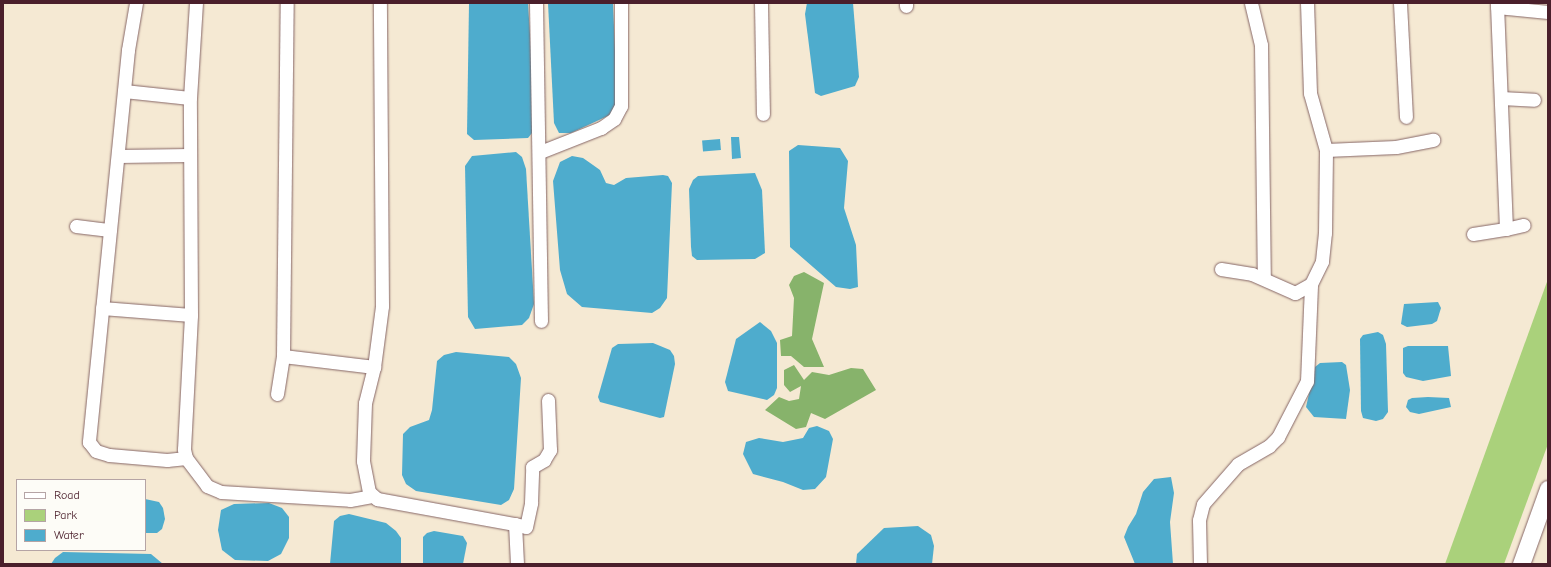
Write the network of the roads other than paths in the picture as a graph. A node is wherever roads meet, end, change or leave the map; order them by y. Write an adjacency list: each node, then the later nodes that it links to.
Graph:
1 (136, 3): 13 (street)
2 (196, 3): 14 (street)
3 (287, 3): 35 (street)
4 (380, 3): 36 (street)
5 (536, 3): 21 (street)
6 (620, 3): 21 (street)
7 (761, 3): 17 (street)
8 (1251, 3): 30 (street)
9 (1307, 3): 20 (street)
10 (1400, 3): 18 (street)
11 (1497, 5): 12 (street); 15 (street)
12 (1548, 12)
13 (124, 91): 14 (street); 23 (street)
14 (190, 98): 22 (street)
15 (1501, 98): 16 (street); 26 (street)
16 (1534, 100)
17 (763, 114)
18 (1406, 117)
19 (1433, 140): 20 (street)
20 (1326, 150): 31 (street)
21 (540, 152): 34 (street)
22 (190, 155): 23 (street); 33 (street)
23 (118, 156): 27 (street)
24 (76, 226): 27 (street)
25 (1524, 226): 26 (street)
26 (1506, 228): 28 (street)
27 (110, 230): 32 (street)
28 (1474, 234)
29 (1221, 269): 30 (street)
30 (1264, 278): 31 (street)
31 (1311, 284): 44 (street)
32 (102, 308): 33 (street); 39 (street)
33 (191, 315): 39 (street)
34 (541, 320)
35 (283, 356): 36 (street); 37 (street)
36 (374, 367): 41 (street)
37 (277, 394)
38 (548, 400): 42 (street)
39 (186, 458): 41 (street)
40 (1548, 490): 45 (street)
41 (372, 496): 42 (street)
42 (515, 524): 43 (street)
43 (517, 564)
44 (1200, 564)
45 (1521, 564)

